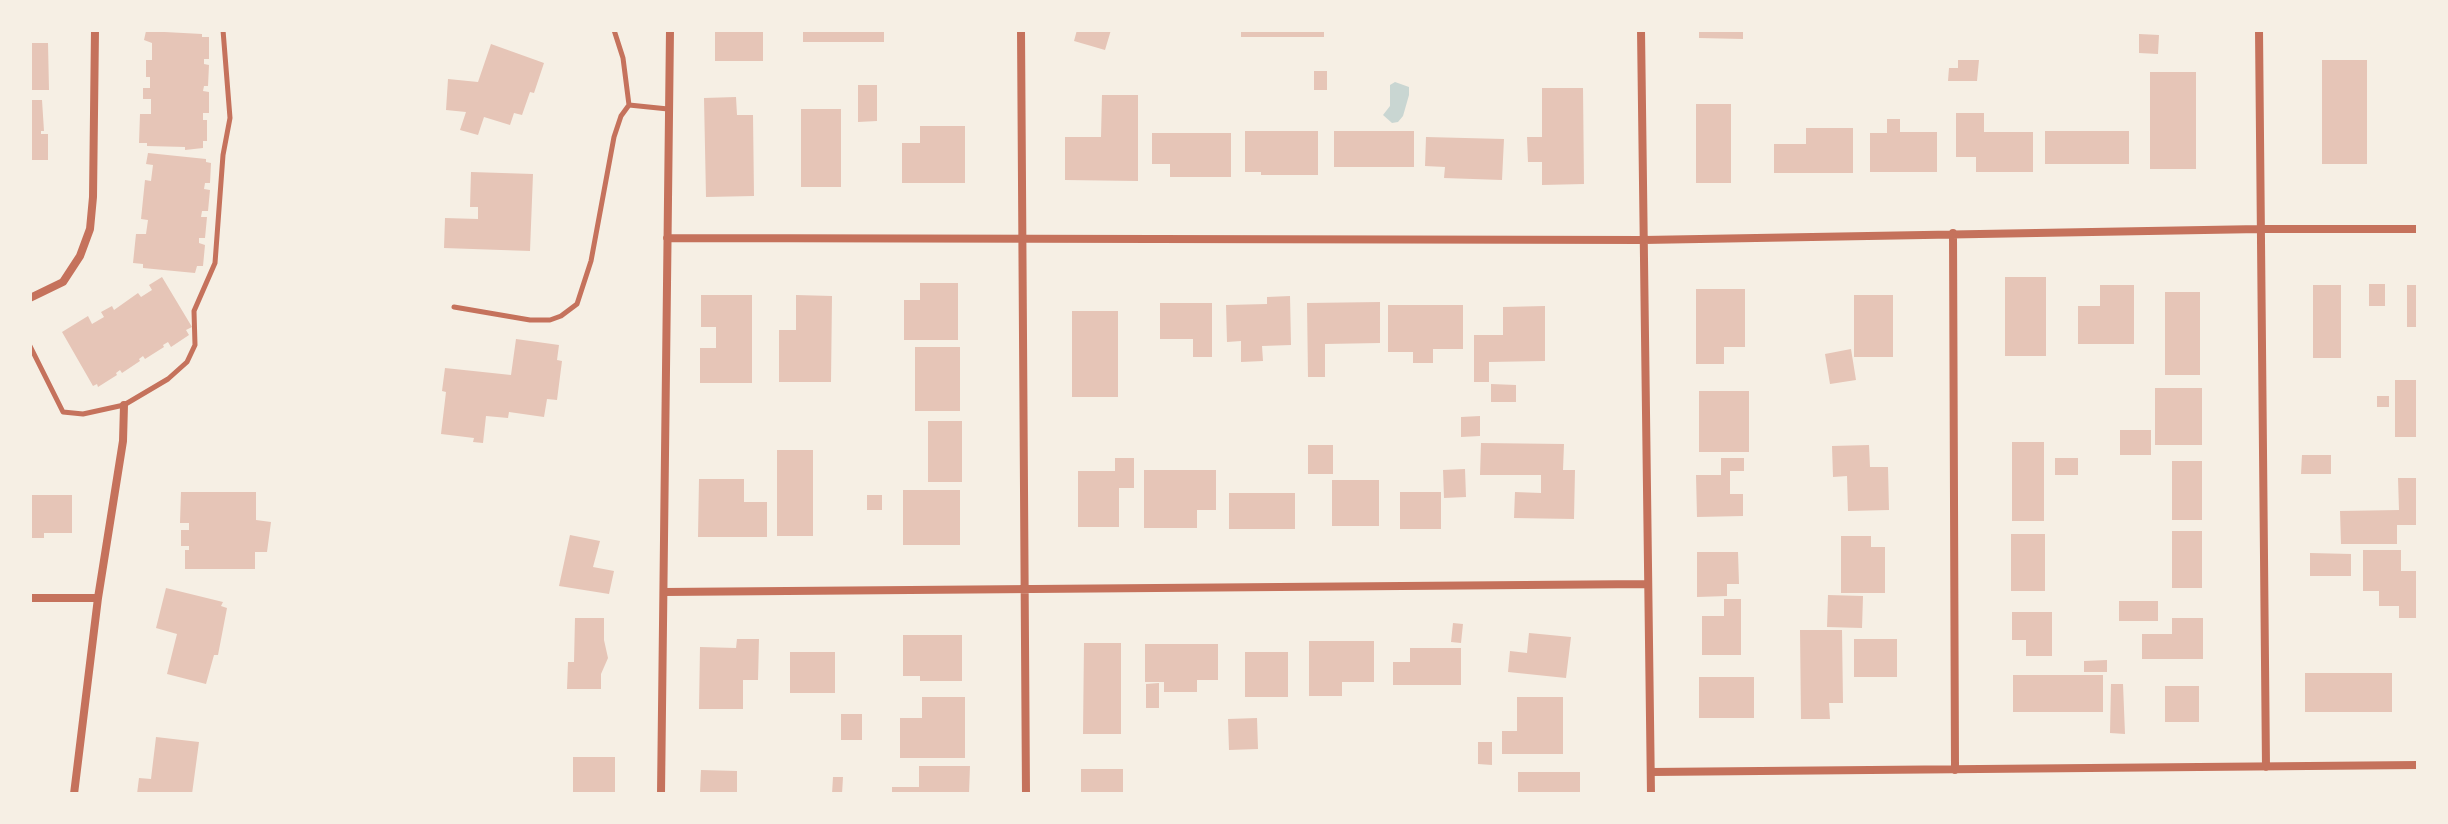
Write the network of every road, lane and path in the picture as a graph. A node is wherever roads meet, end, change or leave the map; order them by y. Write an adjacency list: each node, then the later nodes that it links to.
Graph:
1 (95, 30): 16 (street)
2 (223, 30): 19 (lane)
3 (614, 30): 8 (lane)
4 (670, 30): 9 (street)
5 (1021, 30): 14 (street)
6 (1641, 30): 15 (street)
7 (2259, 30): 10 (street)
8 (629, 105): 9 (lane); 17 (lane)
9 (668, 109): 13 (street)
10 (2260, 229): 11 (street); 12 (street); 26 (street)
11 (2418, 229)
12 (1953, 233): 15 (street); 27 (street)
13 (667, 238): 14 (street); 22 (street)
14 (1022, 238): 15 (street); 21 (street)
15 (1644, 240): 20 (street)
16 (30, 298)
17 (454, 307)
18 (30, 346): 19 (lane)
19 (124, 405): 24 (street)
20 (1648, 584): 21 (street); 28 (street)
21 (1025, 589): 22 (street); 31 (street)
22 (664, 592): 30 (street)
23 (30, 598): 24 (street)
24 (98, 598): 29 (street)
25 (2418, 765): 26 (street)
26 (2266, 767): 27 (street)
27 (1955, 770): 28 (street)
28 (1651, 772): 32 (street)
29 (74, 794)
30 (661, 794)
31 (1026, 794)
32 (1651, 794)

